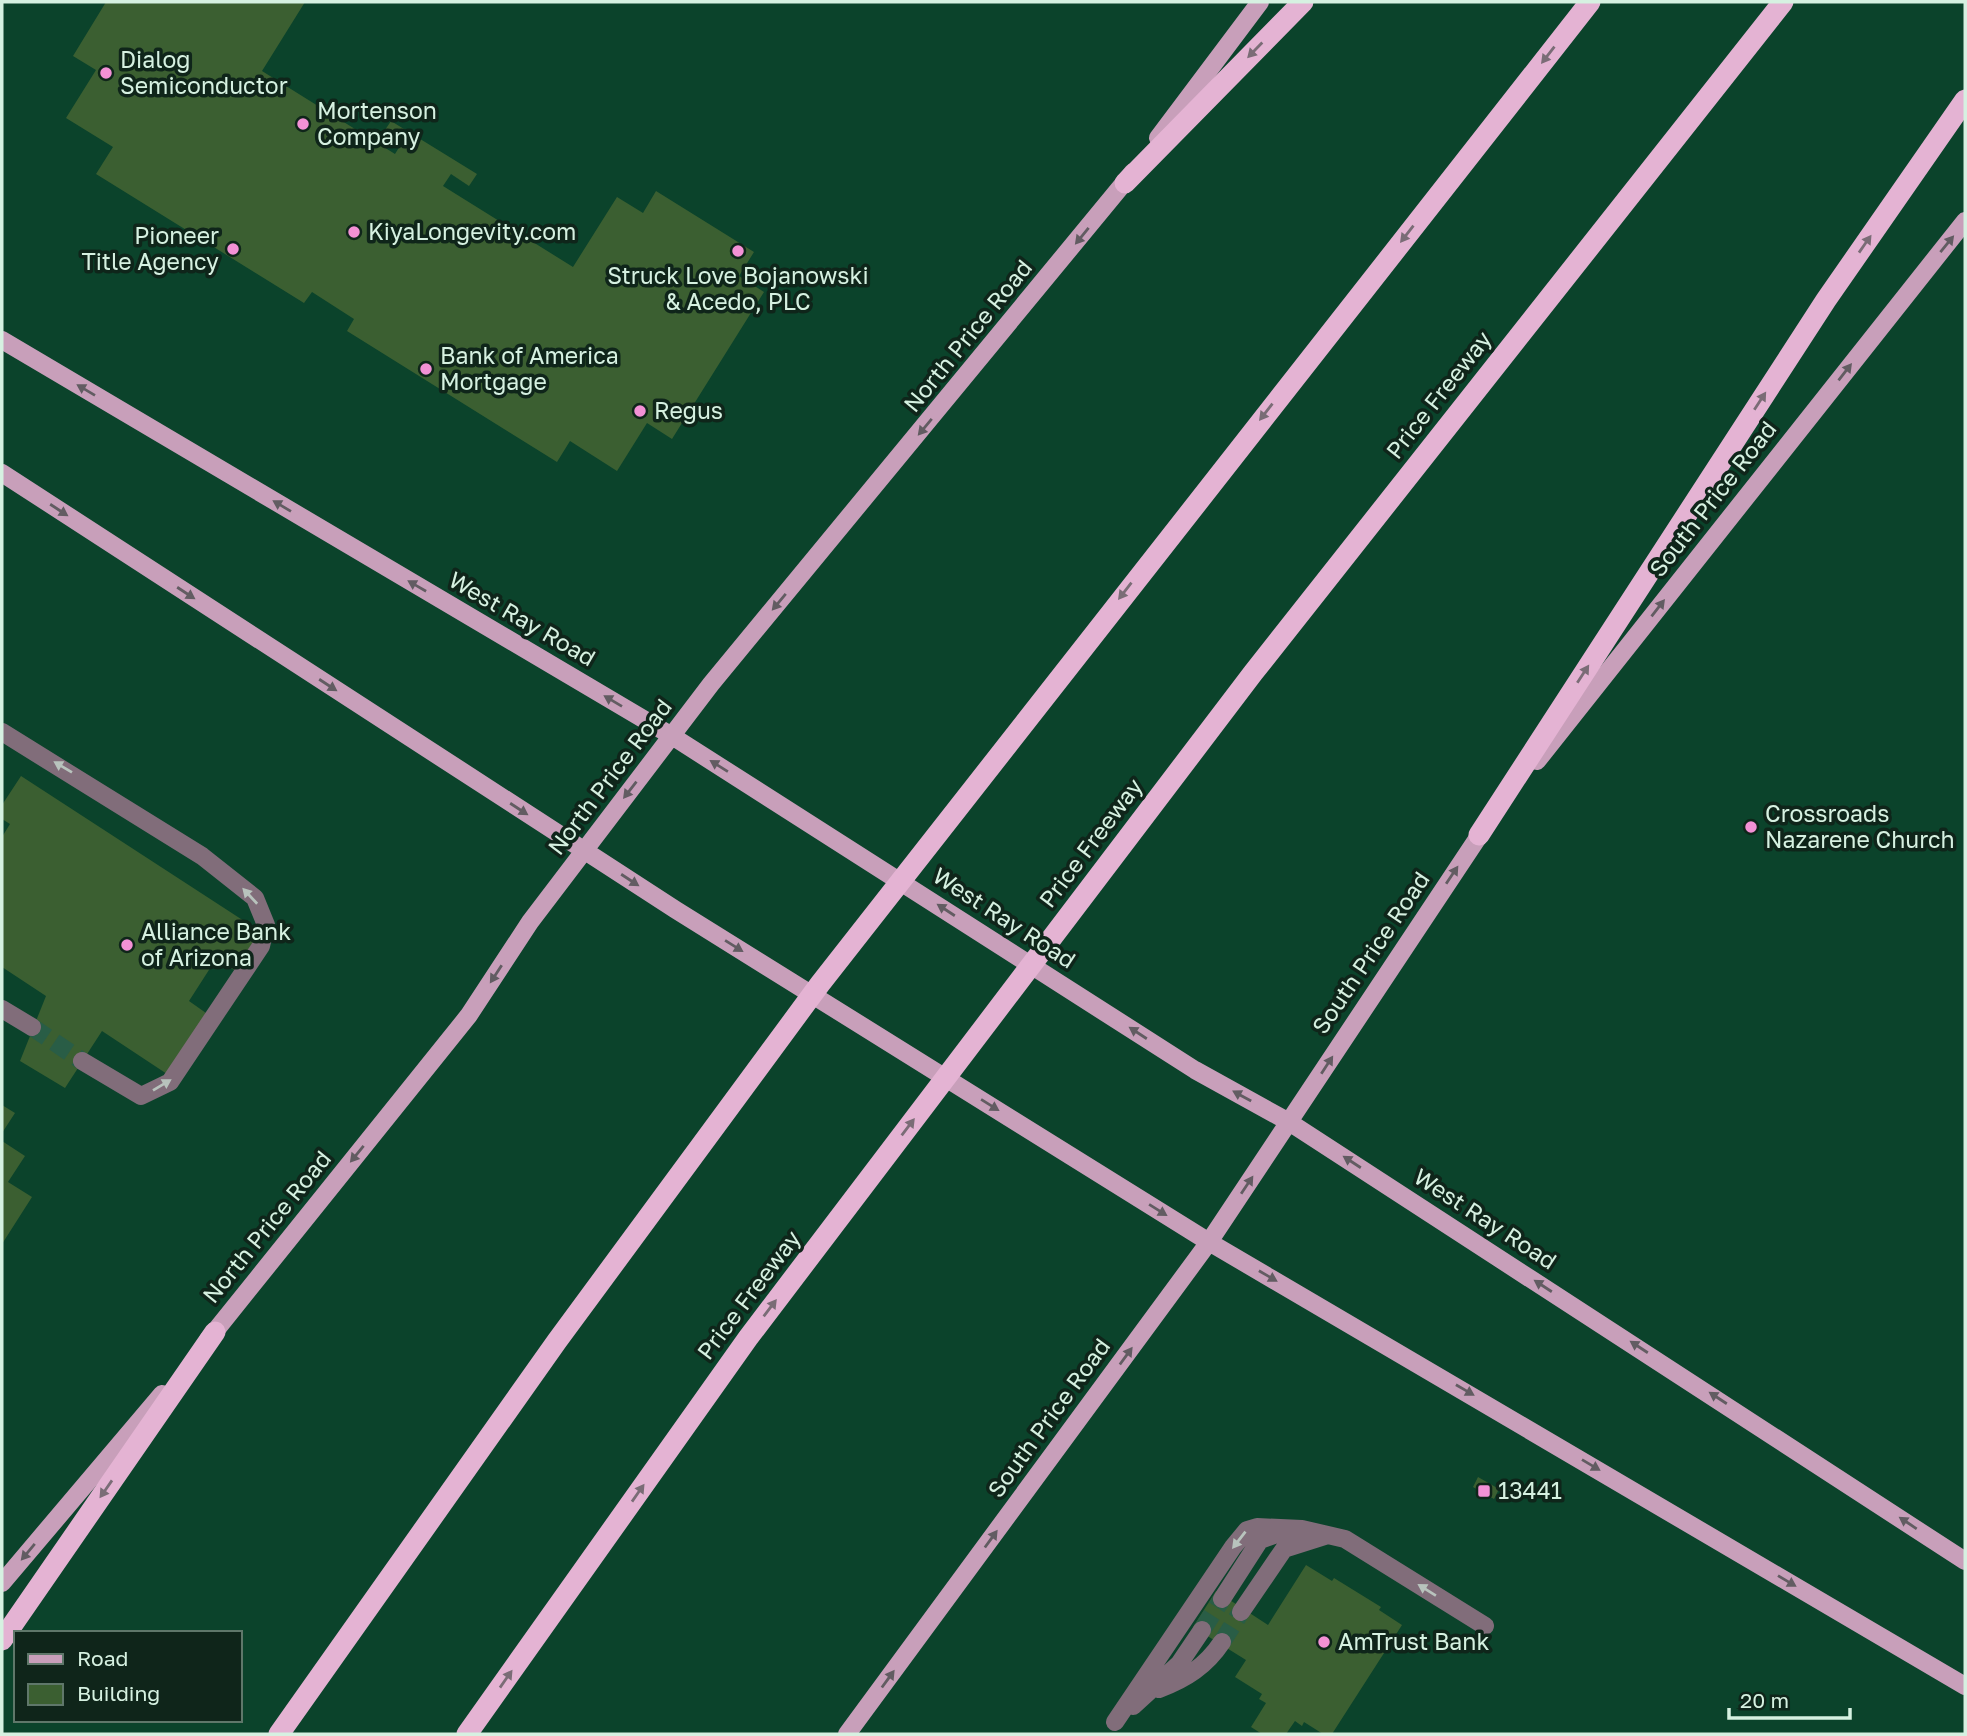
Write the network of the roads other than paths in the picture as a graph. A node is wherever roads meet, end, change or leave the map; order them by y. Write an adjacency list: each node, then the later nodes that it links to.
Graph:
1 (1259, 2): 6 (main road, North Price Road)
2 (1303, 2): 6 (highway, one-way to 6)
3 (1590, 2): 32 (highway, one-way to 32)
4 (1783, 2): 33 (highway, Price Freeway, one-way to 4)
5 (1965, 100): 12 (highway, one-way to 5)
6 (1125, 183): 11 (main road, North Price Road, one-way to 11)
7 (1965, 221): 12 (main road, South Price Road, one-way to 7)
8 (2, 340): 11 (main road, West Ray Road, one-way to 8)
9 (2, 473): 13 (main road, one-way to 13)
10 (2, 732): 16 (lane, one-way to 10)
11 (672, 736): 13 (main road, North Price Road, one-way to 13); 17 (main road, West Ray Road, one-way to 11)
12 (1479, 835): 17 (main road, South Price Road, one-way to 12)
13 (584, 851): 18 (main road, one-way to 18); 19 (main road, North Price Road, one-way to 19)
14 (2, 1009): 15 (lane)
15 (32, 1027)
16 (82, 1060)
17 (1289, 1122): 18 (main road, South Price Road, one-way to 17); 22 (main road, West Ray Road, one-way to 17)
18 (1209, 1242): 30 (main road, one-way to 30); 34 (main road, South Price Road, one-way to 18)
19 (215, 1332): 23 (main road, North Price Road, one-way to 23); 28 (highway, one-way to 28)
20 (1302, 1529): 21 (lane); 24 (lane); 31 (lane, one-way to 31)
21 (1328, 1535): 25 (lane); 26 (lane, one-way to 21)
22 (1965, 1561)
23 (2, 1583)
24 (1222, 1600)
25 (1241, 1612)
26 (1485, 1626)
27 (1202, 1630): 31 (lane)
28 (2, 1640)
29 (1222, 1642): 31 (lane)
30 (1965, 1686)
31 (1149, 1693)
32 (279, 1734)
33 (467, 1734)
34 (847, 1734)

